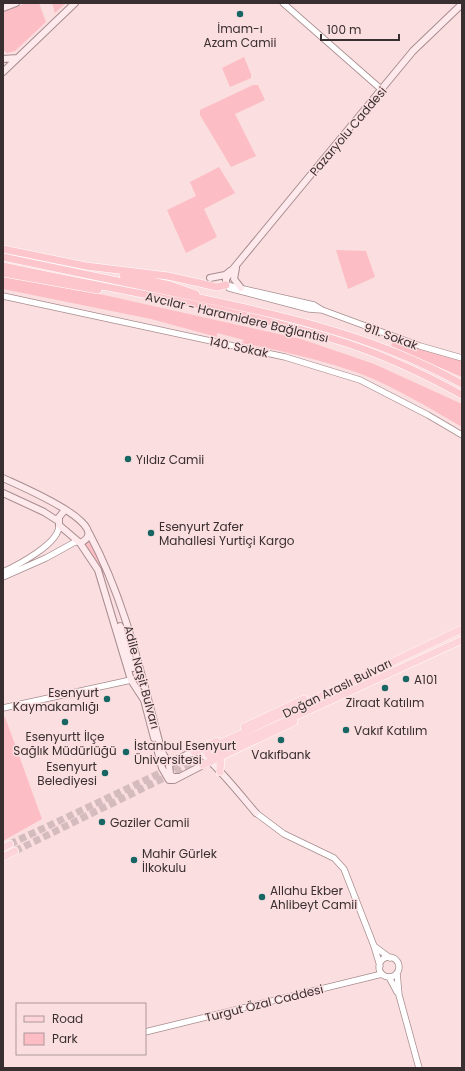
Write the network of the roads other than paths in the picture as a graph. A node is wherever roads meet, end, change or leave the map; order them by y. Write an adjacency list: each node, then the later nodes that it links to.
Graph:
1 (16, 3): 5 (main road)
2 (75, 3): 6 (main road)
3 (284, 3): 9 (street)
4 (462, 4): 9 (main road, Pazaryolu Caddesi)
5 (3, 8)
6 (18, 58): 7 (main road); 8 (main road)
7 (3, 59)
8 (3, 72)
9 (382, 90): 12 (main road, Pazaryolu Caddesi)
10 (3, 249): 14 (highway)
11 (3, 257): 21 (highway, Avcılar - Haramidere Bağlantısı)
12 (239, 264): 16 (main road); 17 (main road); 18 (main road)
13 (3, 266): 19 (highway, Avcılar - Haramidere Bağlantısı)
14 (86, 266): 17 (highway); 21 (highway)
15 (3, 273): 19 (highway)
16 (210, 278)
17 (226, 285): 18 (street, 911. Sokak); 22 (street, 911. Sokak)
18 (240, 288): 22 (street, 911. Sokak)
19 (114, 289): 25 (highway, Avcılar - Haramidere Bağlantısı)
20 (3, 296): 26 (street, 140. Sokak)
21 (205, 299): 24 (highway, Avcılar - Haramidere Bağlantısı)
22 (322, 310): 23 (street, 911. Sokak)
23 (462, 358)
24 (462, 384)
25 (462, 394)
26 (462, 435)
27 (3, 478): 29 (main road)
28 (3, 493): 30 (main road)
29 (65, 510): 30 (main road); 31 (main road, Adile Naşit Bulvarı)
30 (59, 523): 32 (main road, Adile Naşit Bulvarı); 33 (street)
31 (89, 533): 32 (main road); 35 (main road, Adile Naşit Bulvarı)
32 (79, 542): 34 (street); 36 (main road, Adile Naşit Bulvarı)
33 (3, 572)
34 (3, 577)
35 (123, 611): 37 (main road, Adile Naşit Bulvarı); 46 (main road, Adile Naşit Bulvarı)
36 (112, 614): 37 (main road, Adile Naşit Bulvarı); 41 (main road, Adile Naşit Bulvarı)
37 (119, 624): 40 (main road, Adile Naşit Bulvarı)
38 (462, 629): 43 (main road, Doğan Araslı Bulvarı)
39 (462, 640): 43 (main road, Doğan Araslı Bulvarı)
40 (133, 668)
41 (131, 680): 42 (street); 50 (main road, Adile Naşit Bulvarı)
42 (3, 708)
43 (215, 750): 44 (main road); 47 (main road); 49 (main road)
44 (194, 752): 45 (main road); 46 (main road)
45 (203, 755): 47 (main road); 48 (main road)
46 (174, 761): 50 (main road)
47 (211, 762): 48 (main road); 49 (main road)
48 (203, 765): 50 (main road); 51 (main road)
49 (220, 772): 51 (main road)
50 (179, 777)
51 (256, 813): 56 (street)
52 (10, 844): 53 (main road)
53 (3, 848)
54 (16, 851): 55 (main road)
55 (3, 857)
56 (374, 946): 57 (street); 58 (street)
57 (390, 958): 58 (street); 59 (street)
58 (380, 966): 60 (street)
59 (397, 973): 61 (street); 62 (street)
60 (382, 974): 61 (street); 63 (street, Turgut Özal Caddesi)
61 (389, 977): 62 (street)
62 (399, 995): 64 (street)
63 (146, 1032)
64 (419, 1068)

